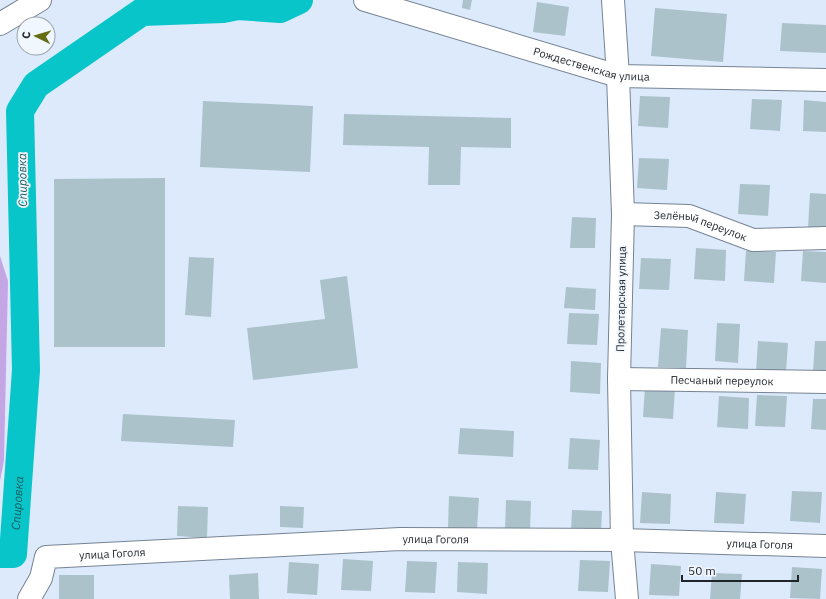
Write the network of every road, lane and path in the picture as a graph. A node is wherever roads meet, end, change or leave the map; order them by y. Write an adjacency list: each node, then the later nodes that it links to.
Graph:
1 (40, 0): 4 (street)
2 (365, 0): 5 (street, Рождественская улица)
3 (613, 0): 5 (street, Пролетарская улица)
4 (0, 24)
5 (618, 76): 6 (street, Рождественская улица); 7 (street, Пролетарская улица)
6 (826, 80)
7 (623, 214): 8 (street, Зелёный переулок); 9 (street, Пролетарская улица)
8 (826, 238)
9 (619, 379): 10 (street, Песчаный переулок); 11 (street, Пролетарская улица)
10 (826, 382)
11 (622, 540): 12 (street, улица Гоголя); 13 (street, улица Гоголя); 14 (street, Пролетарская улица)
12 (826, 546)
13 (29, 599)
14 (627, 599)

